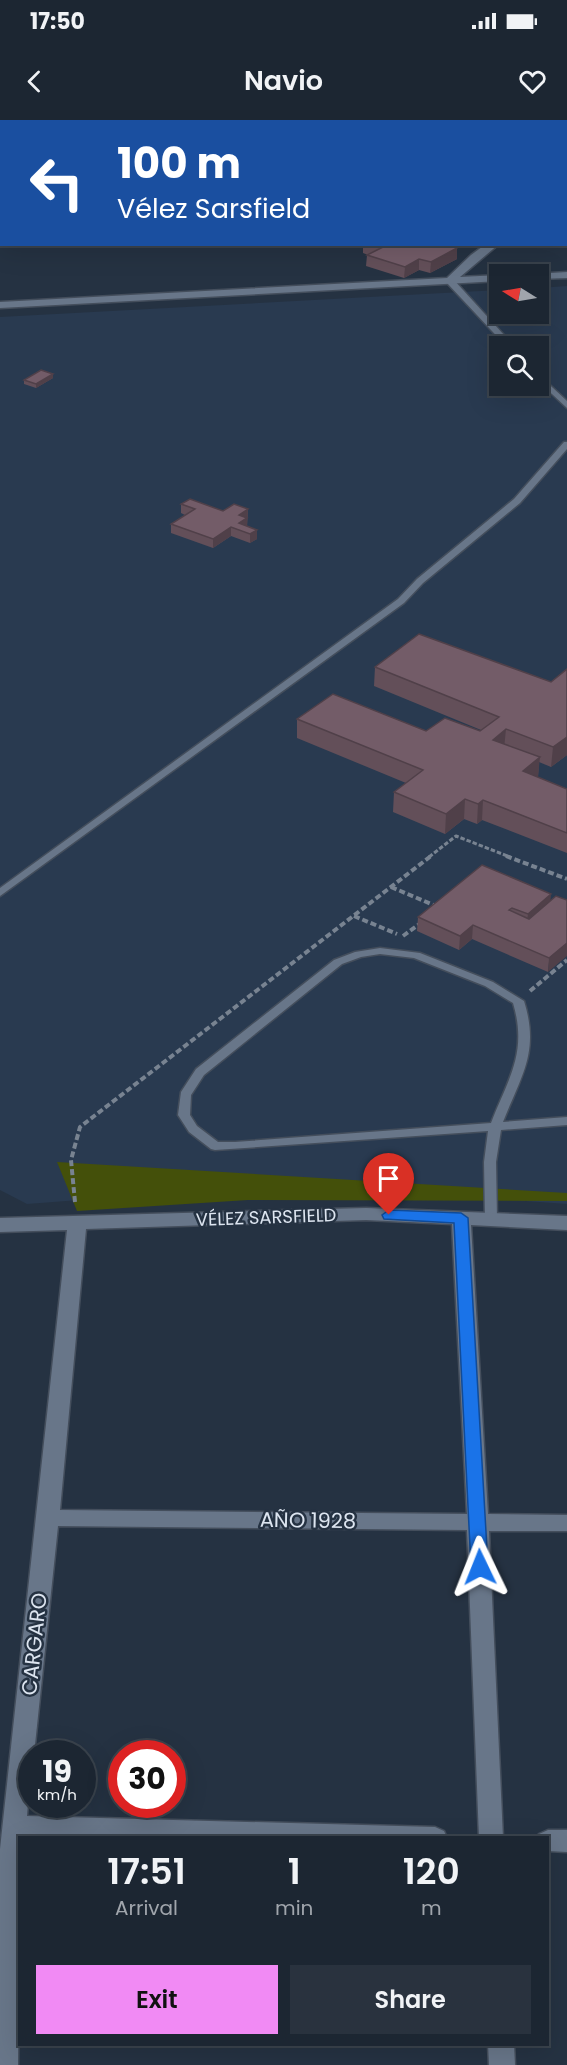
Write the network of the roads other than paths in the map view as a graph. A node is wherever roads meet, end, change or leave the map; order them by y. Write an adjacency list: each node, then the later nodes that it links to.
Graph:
1 (491, 246): 5 (street)
2 (567, 275): 3 (street)
3 (549, 276)
4 (489, 279): 5 (street)
5 (450, 281): 6 (street); 7 (lane)
6 (0, 305)
7 (501, 336)
8 (549, 387): 9 (lane)
9 (567, 406)
10 (567, 444): 11 (lane)
11 (0, 892)
12 (567, 1121): 13 (lane)
13 (495, 1127): 13 (lane); 15 (lane)
14 (461, 1218): 15 (street, VÉLEZ SARSFIELD); 17 (street, VÉLEZ SARSFIELD); 20 (street)
15 (491, 1220): 16 (street, VÉLEZ SARSFIELD)
16 (567, 1223)
17 (77, 1224): 18 (street, VÉLEZ SARSFIELD); 19 (street, CARGARO)
18 (0, 1225)
19 (48, 1518): 20 (street, AÑO 1928); 22 (street, CARGARO)
20 (478, 1522): 21 (street, AÑO 1928); 24 (street)
21 (567, 1523)
22 (14, 1826): 23 (street); 28 (street, CARGARO)
23 (365, 1836)
24 (491, 1836)
25 (549, 1840): 26 (street)
26 (567, 1841)
27 (501, 2046): 29 (street)
28 (5, 2065)
29 (502, 2065)

